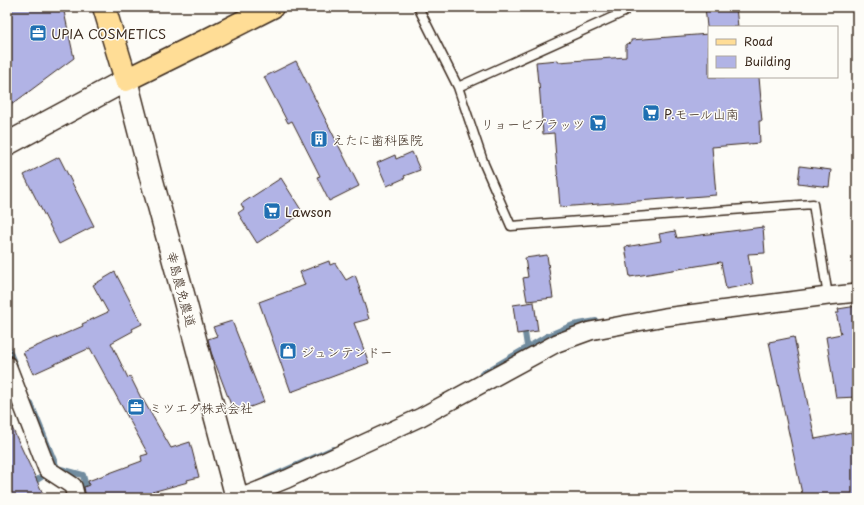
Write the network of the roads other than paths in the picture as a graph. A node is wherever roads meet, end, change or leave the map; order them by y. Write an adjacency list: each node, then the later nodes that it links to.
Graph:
1 (104, 7): 5 (main road)
2 (272, 7): 5 (main road)
3 (418, 7): 6 (lane)
4 (623, 7): 6 (lane)
5 (126, 80): 7 (street); 12 (street, 幸島農免農道)
6 (458, 87): 9 (lane)
7 (7, 144)
8 (857, 294): 9 (street)
9 (828, 296): 13 (street)
10 (7, 365): 11 (street)
11 (76, 498)
12 (237, 498)
13 (240, 498)

